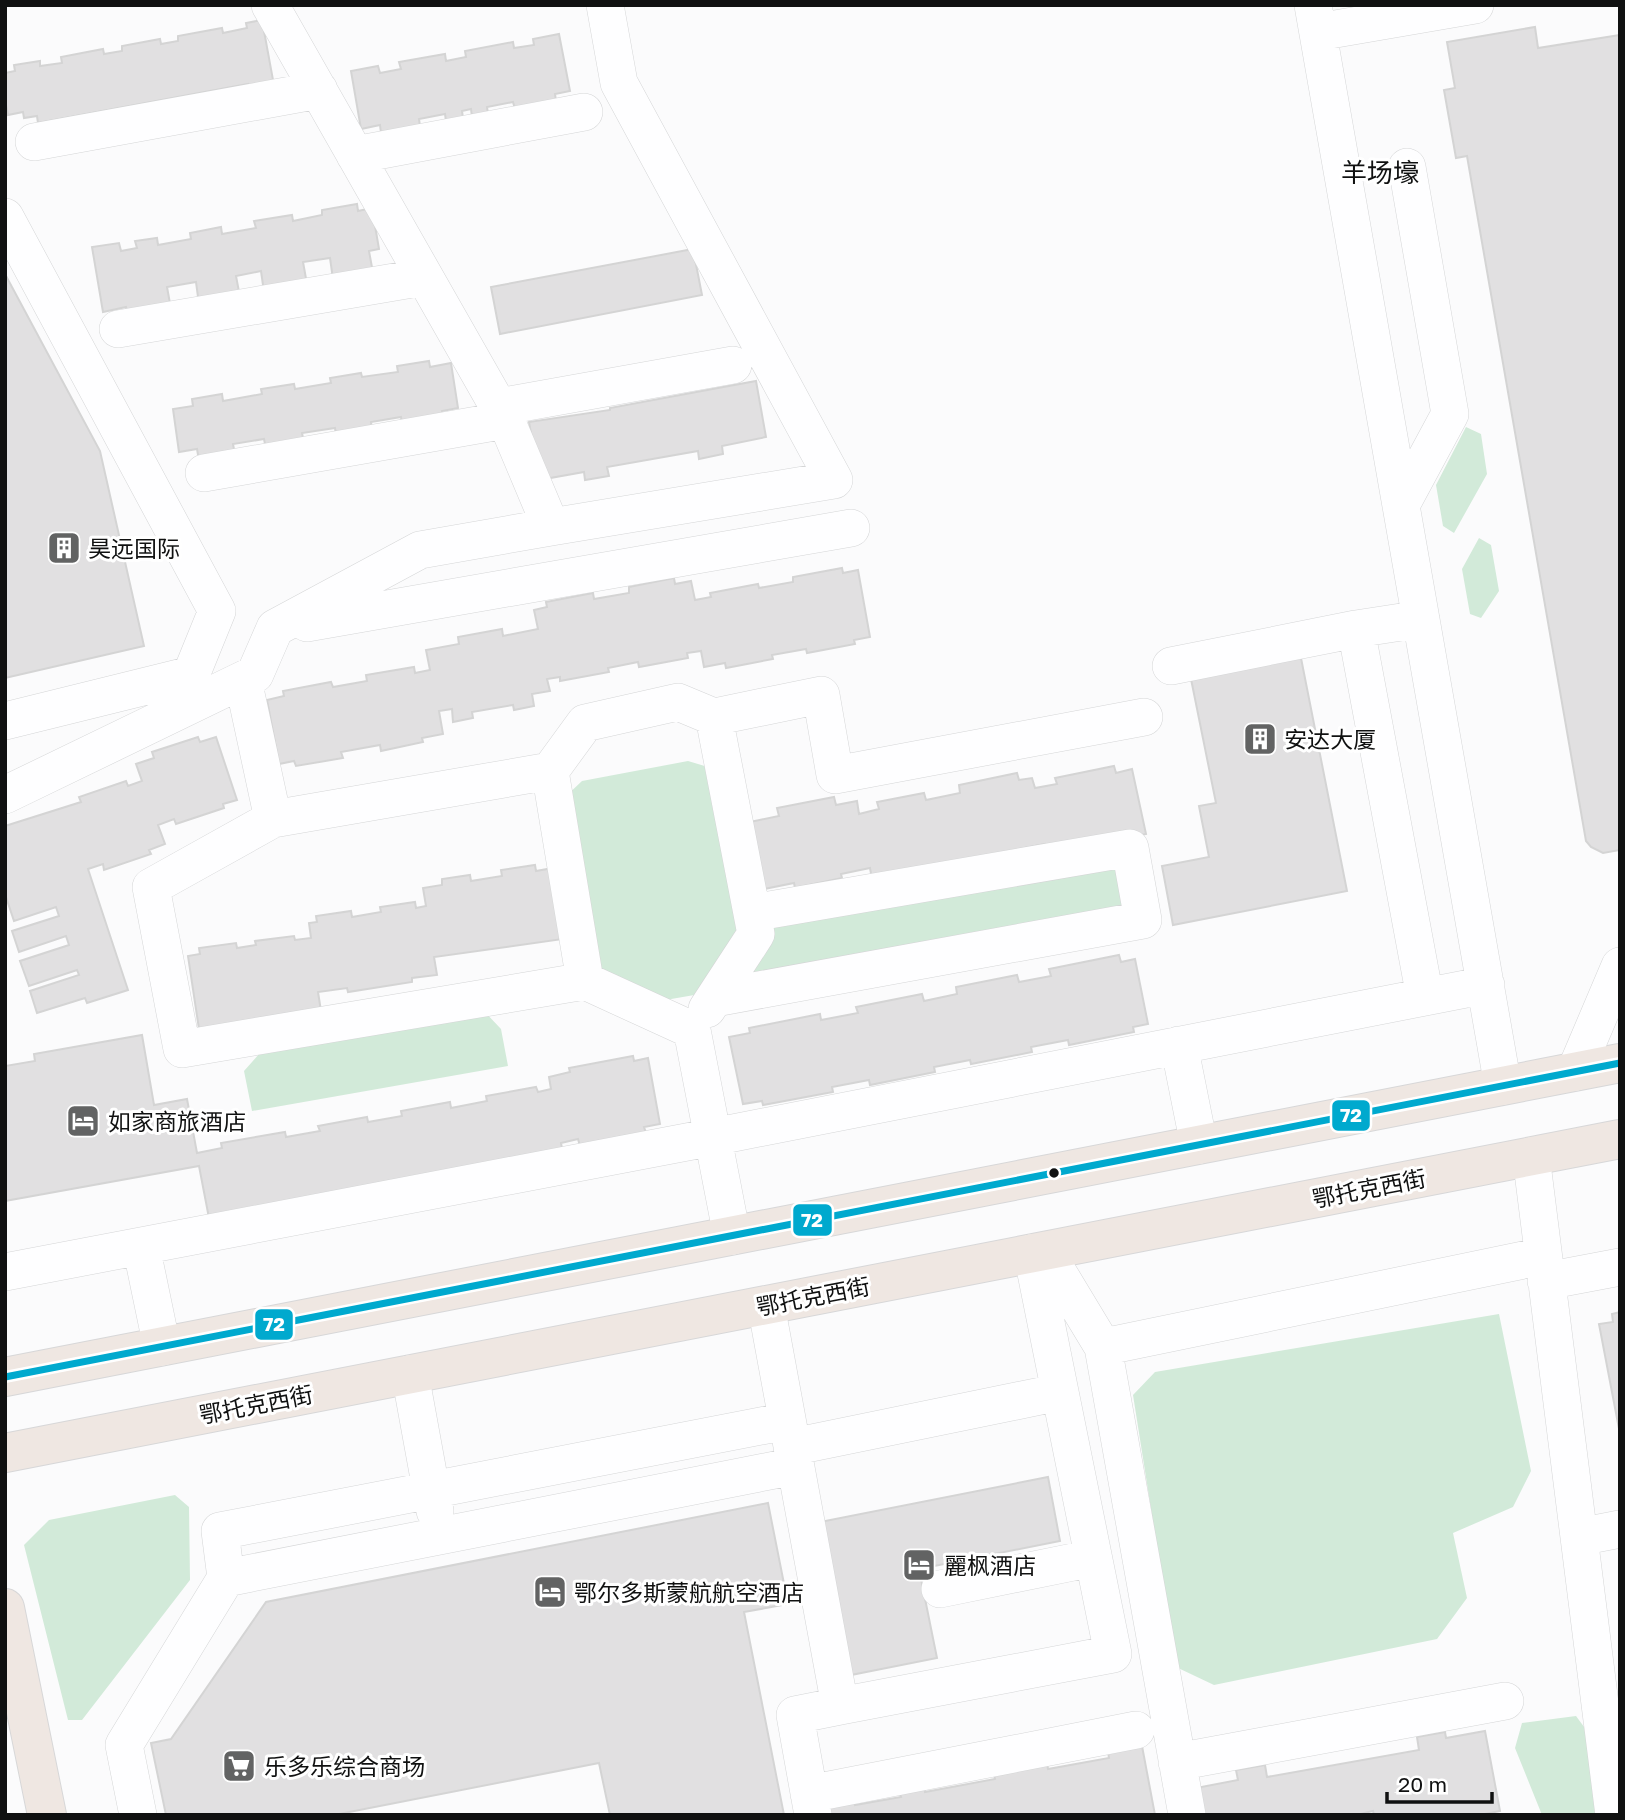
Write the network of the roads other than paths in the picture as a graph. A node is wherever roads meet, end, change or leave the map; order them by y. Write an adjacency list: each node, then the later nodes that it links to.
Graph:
1 (270, 5): 5 (lane)
2 (605, 5): 17 (lane)
3 (1475, 5): 4 (lane)
4 (1316, 19): 16 (lane)
5 (319, 90): 7 (lane); 8 (lane)
6 (584, 112): 8 (lane)
7 (34, 142)
8 (355, 155): 11 (lane)
9 (1407, 167): 16 (lane)
10 (5, 217): 26 (lane)
11 (424, 277): 12 (lane); 14 (lane)
12 (118, 329)
13 (733, 365): 14 (lane)
14 (503, 413): 15 (lane); 17 (lane)
15 (204, 473)
16 (1401, 505): 19 (lane)
17 (551, 527): 20 (lane)
18 (851, 528): 20 (lane)
19 (1421, 619): 21 (lane); 33 (lane)
20 (275, 628): 23 (lane)
21 (1356, 629): 22 (lane); 34 (lane)
22 (1171, 666)
23 (243, 680): 28 (lane); 29 (lane)
24 (714, 717): 25 (lane); 27 (lane); 30 (lane)
25 (1144, 717)
26 (5, 722)
27 (550, 771): 29 (lane); 32 (lane)
28 (5, 795)
29 (273, 819): 32 (lane)
30 (752, 913): 35 (lane); 35 (lane)
31 (1620, 966): 39 (lane)
32 (584, 981): 36 (lane)
33 (1486, 985): 34 (lane); 40 (lane)
34 (1425, 997): 37 (lane)
35 (715, 998): 36 (lane)
36 (692, 1030): 41 (lane)
37 (1179, 1045): 41 (lane); 43 (lane)
38 (1620, 1063): 39 (main road)
39 (1574, 1072): 40 (main road)
40 (1503, 1086): 43 (main road)
41 (713, 1137): 45 (lane); 46 (lane)
42 (1620, 1139): 44 (main road, 鄂托克西街)
43 (1199, 1145): 45 (main road)
44 (1531, 1156): 47 (main road, 鄂托克西街); 49 (lane)
45 (732, 1236): 52 (main road)
46 (141, 1246): 50 (lane); 52 (lane)
47 (1039, 1252): 51 (main road, 鄂托克西街); 53 (lane); 56 (lane)
48 (1620, 1266): 49 (lane)
49 (1545, 1268): 53 (lane); 62 (lane)
50 (5, 1272)
51 (766, 1305): 54 (main road, 鄂托克西街); 57 (lane)
52 (162, 1347): 55 (main road)
53 (1103, 1347): 70 (lane)
54 (410, 1374): 58 (main road, 鄂托克西街); 59 (lane)
55 (5, 1377)
56 (1060, 1392): 57 (lane); 63 (lane)
57 (791, 1445): 59 (lane); 61 (lane); 68 (lane)
58 (5, 1453)
59 (431, 1489): 61 (lane); 64 (lane)
60 (1620, 1529): 62 (lane)
61 (439, 1536): 64 (lane)
62 (1579, 1537): 75 (lane)
63 (1093, 1558): 65 (lane); 68 (lane)
64 (226, 1578): 73 (lane)
65 (940, 1589)
66 (5, 1608): 72 (main road)
67 (1505, 1701): 70 (lane)
68 (840, 1706): 71 (lane)
69 (1136, 1730): 71 (lane)
70 (1177, 1762): 74 (lane)
71 (811, 1804)
72 (47, 1815)
73 (138, 1815)
74 (1187, 1815)
75 (1614, 1815)

